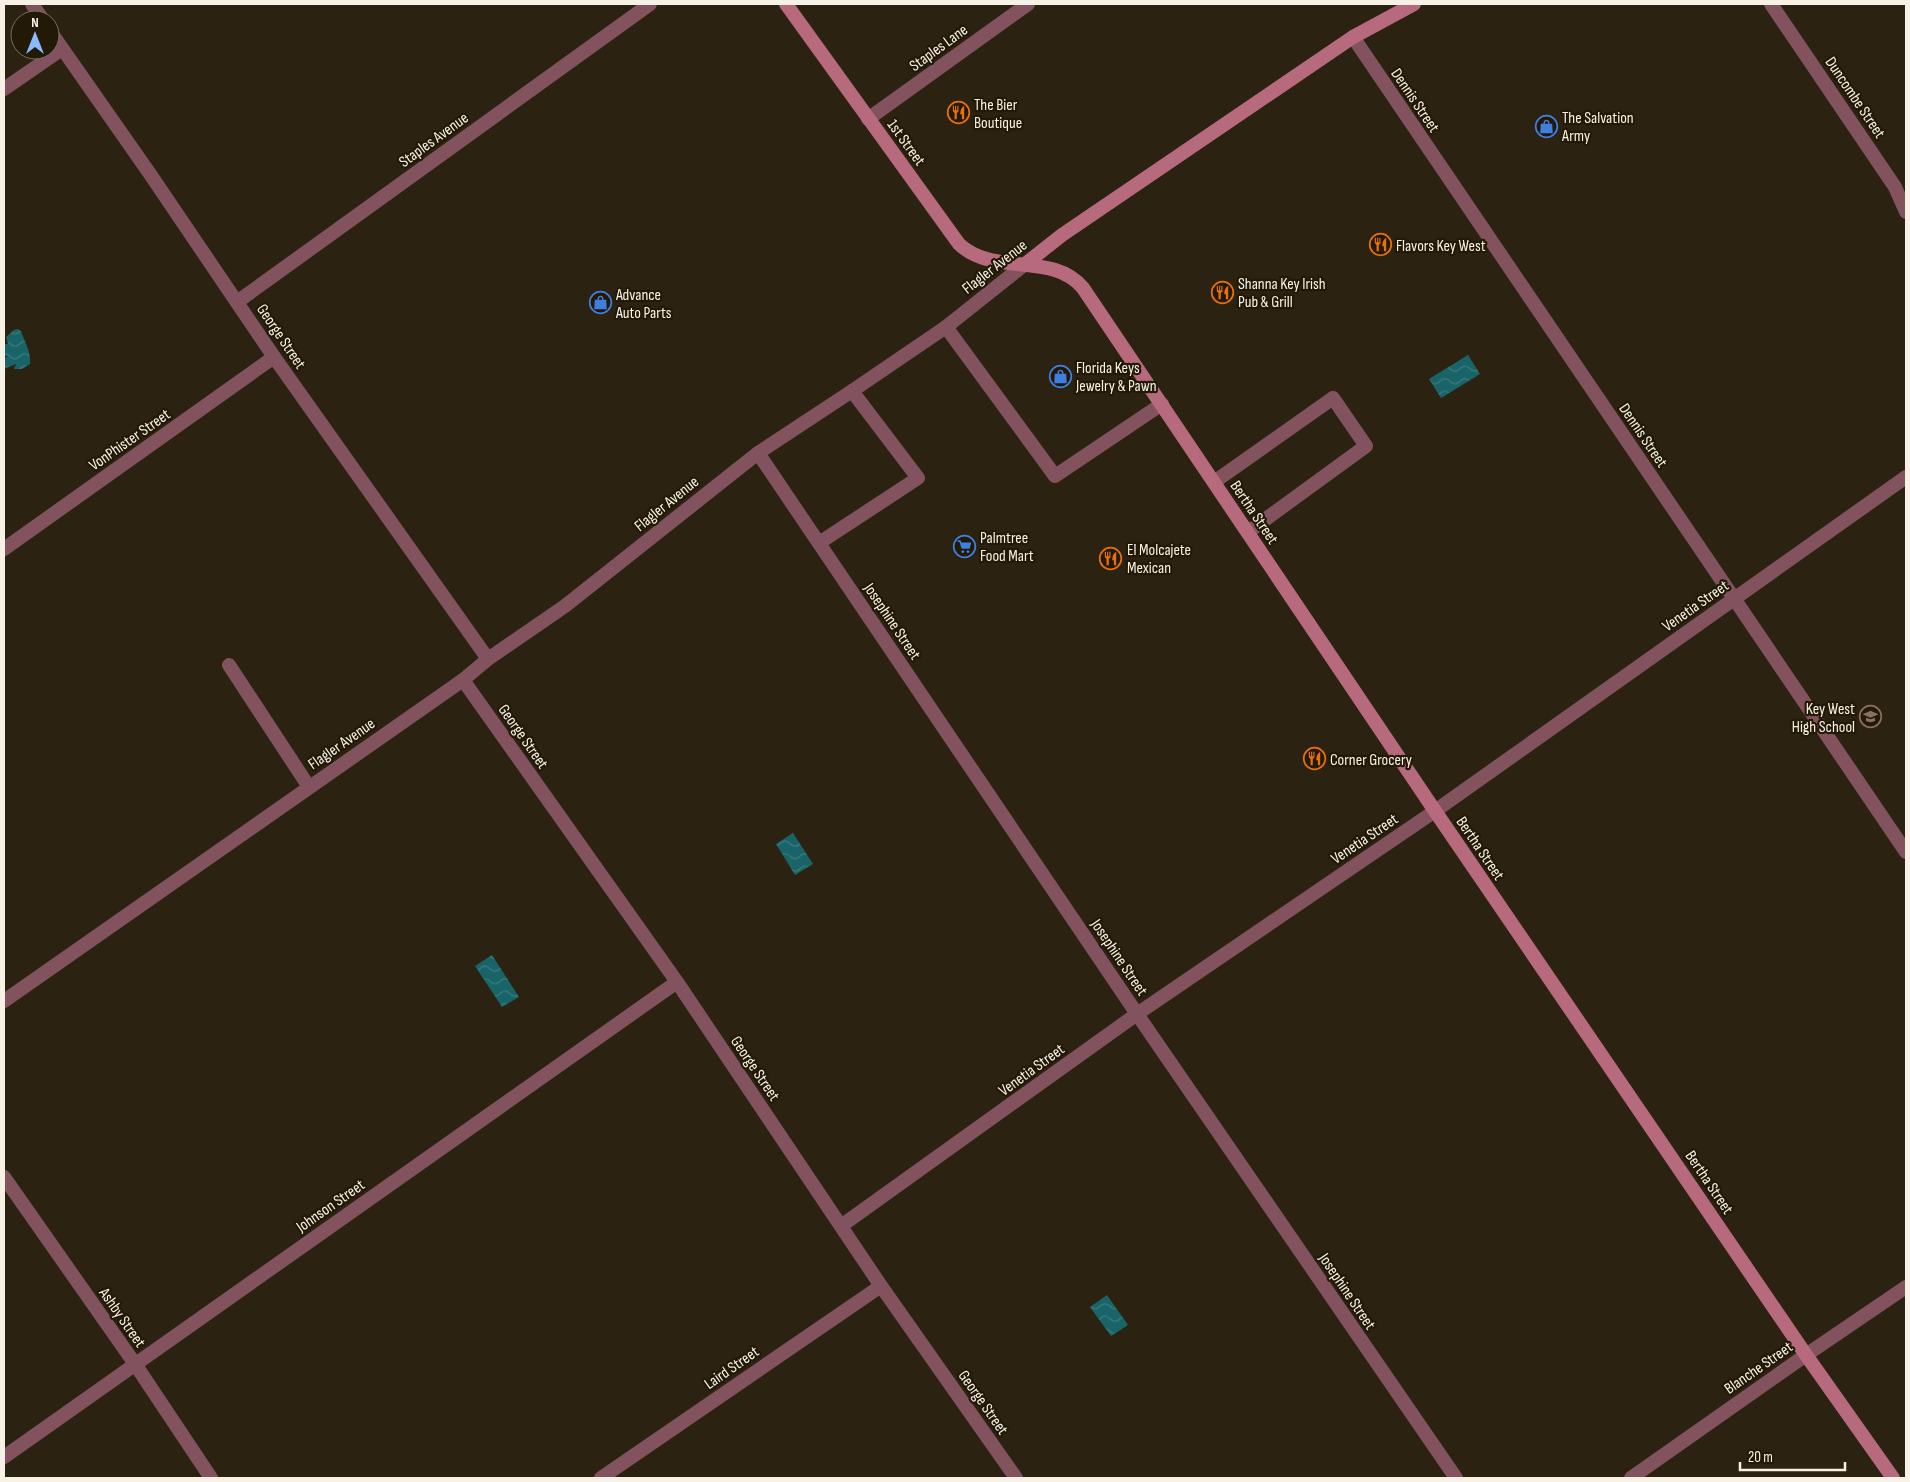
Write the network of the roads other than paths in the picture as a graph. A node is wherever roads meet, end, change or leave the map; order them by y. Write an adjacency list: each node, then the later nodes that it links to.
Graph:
1 (650, 4): 14 (street, Staples Avenue)
2 (786, 4): 11 (main road, 1st Street)
3 (1028, 4): 11 (street, Staples Lane)
4 (1393, 4): 7 (main road, Flagler Avenue)
5 (1414, 4): 7 (main road, Flagler Avenue)
6 (1771, 4): 12 (street, Duncombe Street)
7 (1353, 37): 13 (main road, Flagler Avenue); 25 (street, Dennis Street)
8 (60, 46): 9 (street, George Street)
9 (62, 49): 10 (street); 14 (street, George Street)
10 (4, 89)
11 (868, 118): 13 (main road, 1st Street)
12 (1906, 212)
13 (1024, 265): 15 (street, Flagler Avenue); 18 (main road, Bertha Street)
14 (237, 302): 16 (street, George Street)
15 (946, 327): 17 (street, Flagler Avenue); 18 (street)
16 (274, 357): 24 (street, VonPhister Street); 26 (street, George Street)
17 (852, 391): 19 (street, Flagler Avenue); 23 (street)
18 (1162, 404): 21 (main road, Bertha Street)
19 (758, 452): 23 (street, Josephine Street); 26 (street, Flagler Avenue)
20 (1906, 478): 25 (street, Venetia Street)
21 (1214, 482): 22 (main road, Bertha Street); 22 (street)
22 (1248, 532): 30 (main road, Bertha Street)
23 (819, 543): 34 (street, Josephine Street)
24 (4, 549)
25 (1734, 599): 30 (street, Venetia Street); 31 (street, Dennis Street)
26 (488, 659): 28 (street, Flagler Avenue)
27 (229, 666): 29 (street)
28 (462, 680): 29 (street, Flagler Avenue); 32 (street, George Street)
29 (310, 787): 33 (street, Flagler Avenue)
30 (1435, 810): 34 (street, Venetia Street); 39 (main road, Bertha Street)
31 (1906, 852)
32 (676, 982): 36 (street, George Street); 40 (street, Johnson Street)
33 (4, 1001)
34 (1137, 1014): 36 (street, Venetia Street); 45 (street, Josephine Street)
35 (4, 1177): 40 (street, Ashby Street)
36 (841, 1226): 37 (street, George Street)
37 (881, 1286): 43 (street, Laird Street); 44 (street, George Street)
38 (1906, 1287): 39 (street, Blanche Street)
39 (1806, 1354): 46 (street, Blanche Street); 47 (main road, Bertha Street)
40 (134, 1364): 41 (street, Johnson Street); 42 (street, Ashby Street)
41 (4, 1457)
42 (211, 1478)
43 (601, 1478)
44 (1016, 1478)
45 (1456, 1478)
46 (1631, 1478)
47 (1892, 1478)

